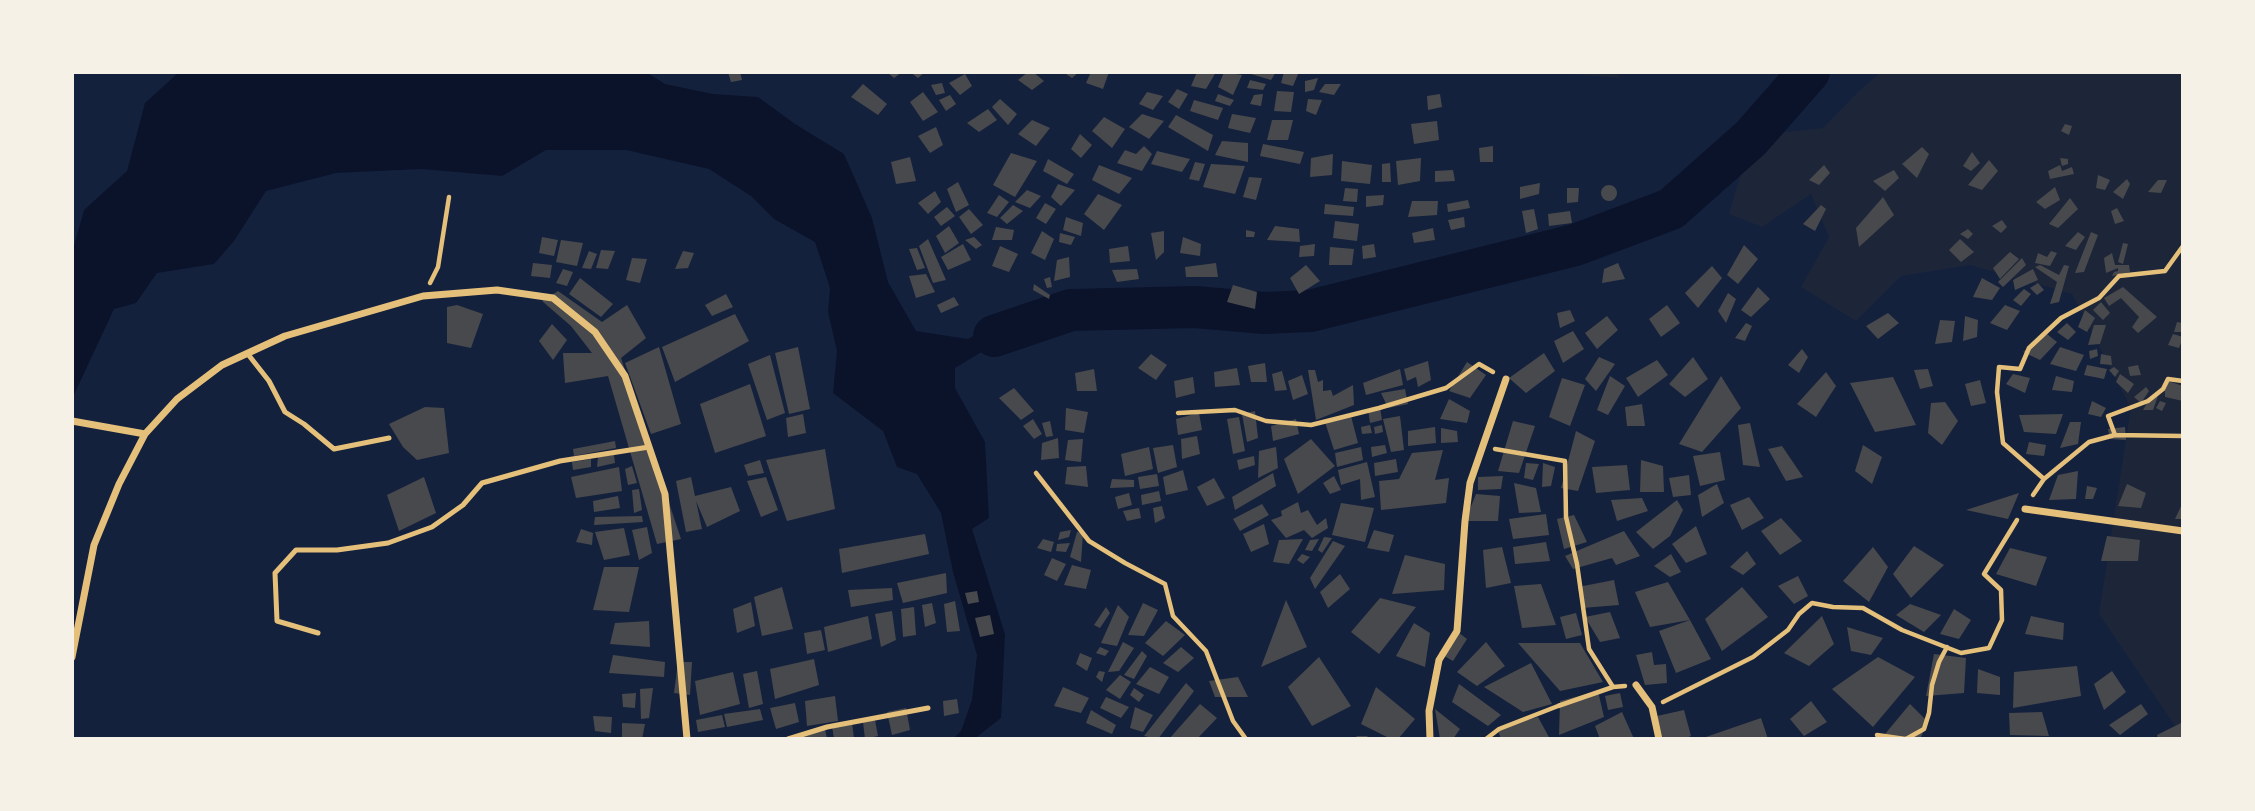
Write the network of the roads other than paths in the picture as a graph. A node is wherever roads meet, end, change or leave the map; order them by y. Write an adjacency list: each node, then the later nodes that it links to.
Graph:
1 (247, 353): 4 (street); 5 (lane); 6 (street)
2 (1506, 379): 15 (street)
3 (72, 421): 4 (street)
4 (145, 435): 10 (street)
5 (388, 438)
6 (649, 447): 9 (lane); 13 (street)
7 (2025, 509): 8 (street)
8 (2183, 531)
9 (318, 633)
10 (72, 657)
11 (1636, 685): 16 (street)
12 (928, 708): 14 (lane)
13 (687, 739)
14 (788, 739)
15 (1430, 739)
16 (1659, 739)

